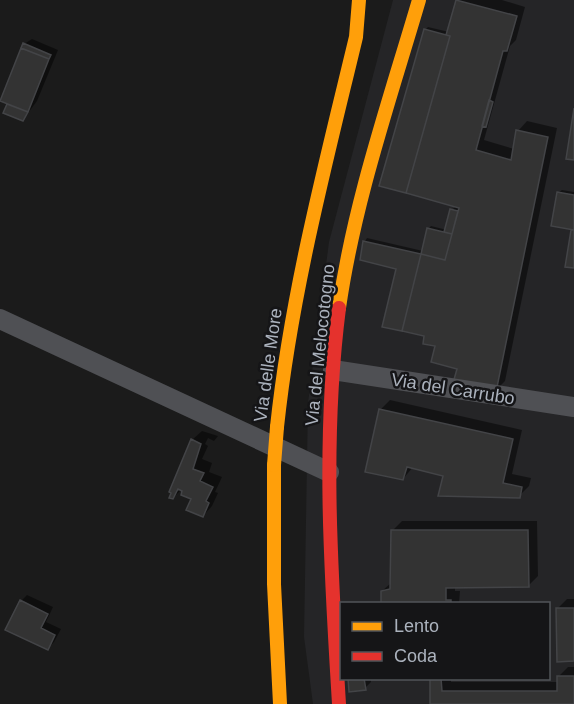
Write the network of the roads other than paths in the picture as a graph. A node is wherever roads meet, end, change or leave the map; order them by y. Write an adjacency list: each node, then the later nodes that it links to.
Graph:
1 (358, 0): 4 (main road)
2 (419, 0): 6 (main road, Via del Melocotogno)
3 (370, 10): 4 (main road)
4 (356, 37): 9 (main road, Via delle More, bridge)
5 (0, 319): 8 (street)
6 (333, 370): 7 (street, Via del Carrubo); 8 (main road, Via del Melocotogno)
7 (574, 407)
8 (329, 471): 10 (main road, Via del Melocotogno)
9 (280, 704)
10 (339, 704)

